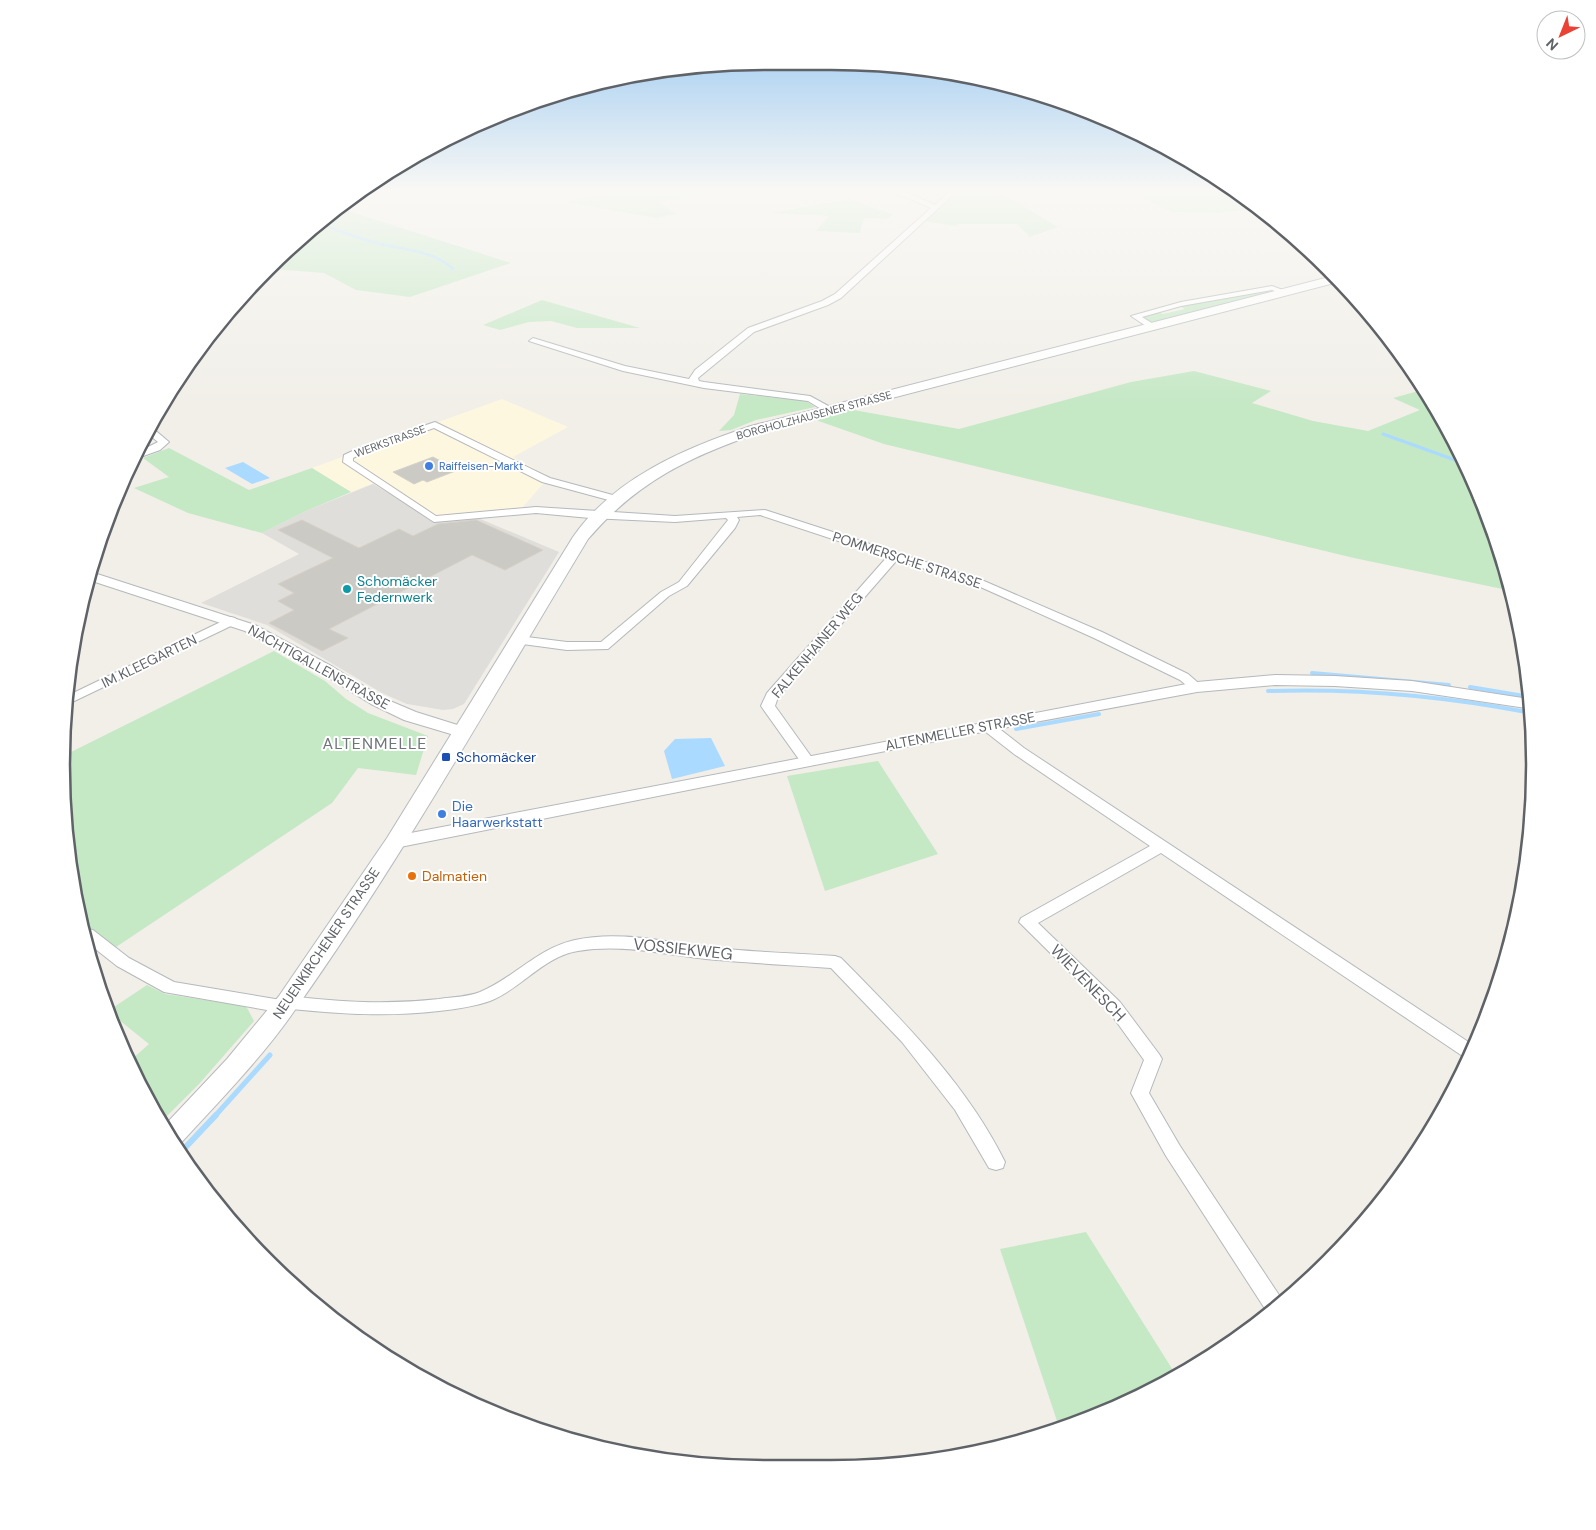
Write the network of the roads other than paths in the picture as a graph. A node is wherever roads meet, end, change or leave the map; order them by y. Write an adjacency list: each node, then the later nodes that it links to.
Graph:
1 (875, 262): 6 (street)
2 (1328, 281): 3 (main road, BORGHOLZHAUSENER STRASSE)
3 (1284, 292): 4 (main road, BORGHOLZHAUSENER STRASSE); 4 (street, BORGHOLZHAUSENER STRASSE)
4 (1152, 327): 7 (main road, BORGHOLZHAUSENER STRASSE)
5 (533, 341): 6 (street)
6 (695, 382): 7 (street)
7 (829, 410): 10 (main road, BORGHOLZHAUSENER STRASSE)
8 (154, 434): 9 (street)
9 (145, 453)
10 (616, 499): 11 (main road, BORGHOLZHAUSENER STRASSE); 13 (street, WERKSTRASSE)
11 (598, 516): 12 (street, POMMERSCHE STRASSE); 13 (street, POMMERSCHE STRASSE); 17 (main road, BORGHOLZHAUSENER STRASSE)
12 (730, 516): 14 (street, POMMERSCHE STRASSE); 17 (street)
13 (434, 519)
14 (894, 556): 18 (street, POMMERSCHE STRASSE); 23 (street, FALKENHAINER WEG)
15 (96, 578): 16 (street, NACHTIGALLENSTRASSE)
16 (231, 621): 19 (street, IM KLEEGARTEN); 22 (street, NACHTIGALLENSTRASSE)
17 (519, 640): 22 (main road, BORGHOLZHAUSENER STRASSE)
18 (1197, 687): 20 (street, ALTENMELLER STRASSE); 21 (street, ALTENMELLER STRASSE)
19 (73, 697)
20 (1523, 703)
21 (987, 726): 23 (street, ALTENMELLER STRASSE); 25 (street)
22 (461, 732): 24 (main road, NEUENKIRCHENER STRASSE)
23 (808, 762): 24 (street, ALTENMELLER STRASSE)
24 (394, 842): 27 (main road, NEUENKIRCHENER STRASSE)
25 (1161, 846): 28 (street); 31 (street, WIEVENESCH)
26 (92, 938): 27 (street)
27 (286, 1005): 29 (main road, NEUENKIRCHENER STRASSE); 30 (street, VOSSIEKWEG)
28 (1465, 1049)
29 (175, 1132)
30 (996, 1162)
31 (1272, 1302)

